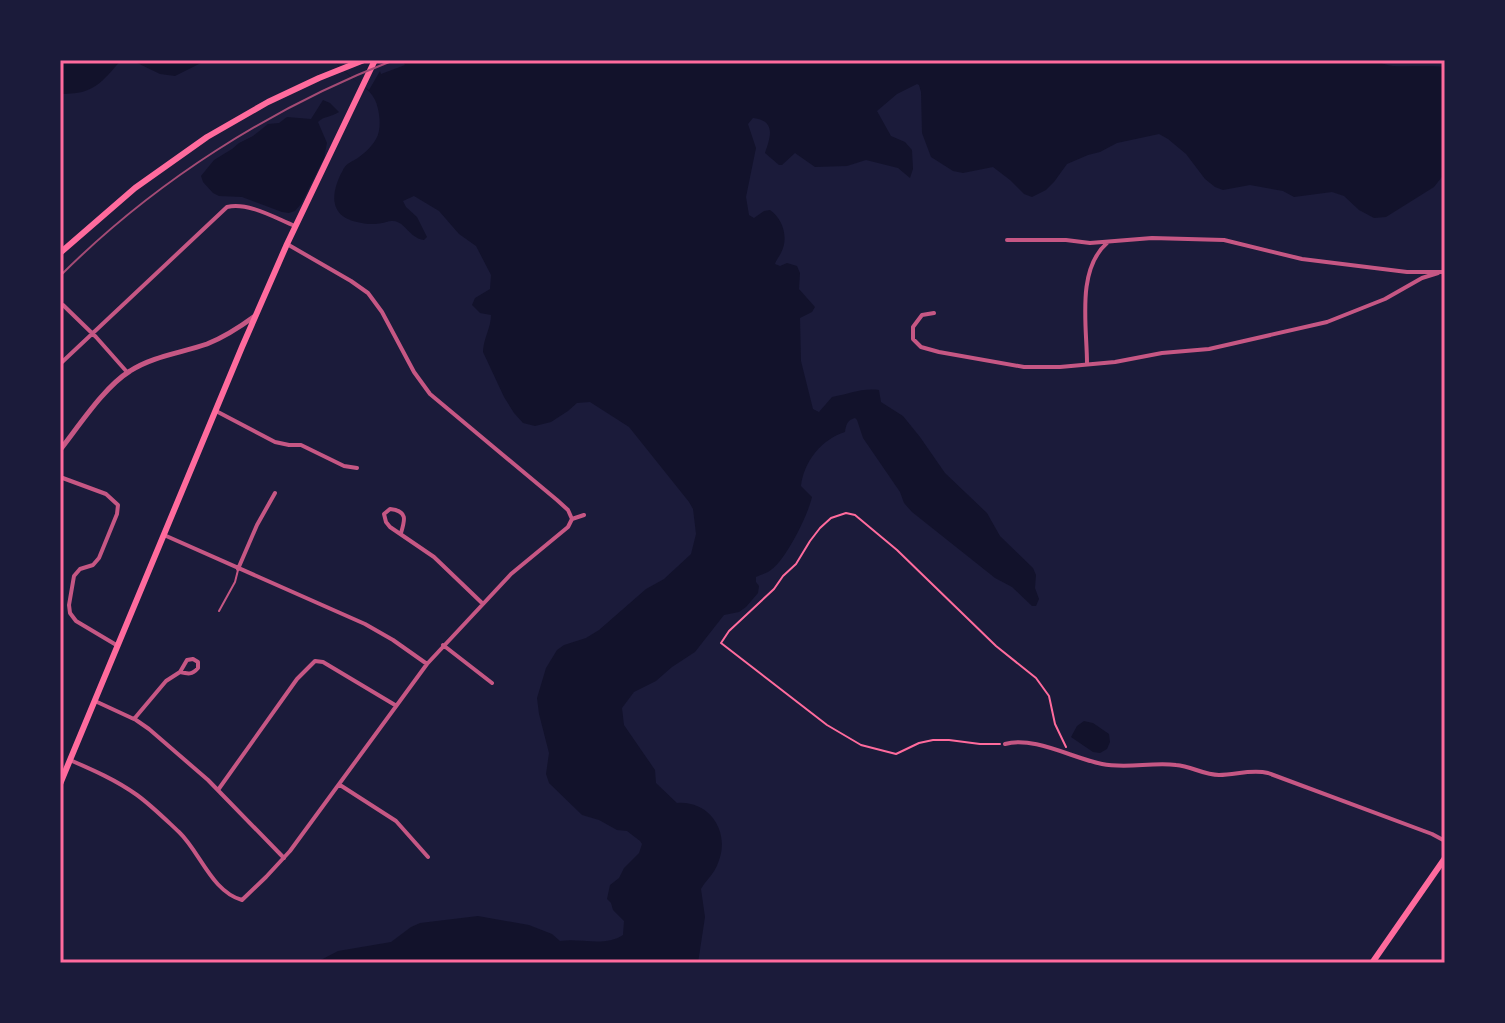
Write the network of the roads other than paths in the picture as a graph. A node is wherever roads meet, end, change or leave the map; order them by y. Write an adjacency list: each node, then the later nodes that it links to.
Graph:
1 (364, 60): 7 (main road)
2 (375, 60): 3 (main road)
3 (296, 226): 6 (main road); 13 (street)
4 (1007, 240): 5 (street)
5 (1109, 242): 9 (street); 14 (street)
6 (287, 244): 12 (main road); 23 (street)
7 (60, 253)
8 (1445, 272): 9 (street)
9 (1438, 273): 14 (street)
10 (63, 305): 13 (street)
11 (934, 313): 14 (street)
12 (256, 315): 16 (street); 17 (main road)
13 (93, 334): 15 (street); 16 (street)
14 (1087, 363)
15 (60, 364)
16 (127, 372): 18 (street)
17 (216, 411): 19 (street); 25 (main road)
18 (60, 450)
19 (357, 468)
20 (60, 477): 30 (street)
21 (275, 493): 26 (street)
22 (584, 515): 23 (street)
23 (572, 519): 27 (street)
24 (401, 533): 24 (street); 27 (street)
25 (164, 535): 26 (street); 30 (main road)
26 (238, 569): 28 (lane); 31 (street)
27 (482, 603): 29 (street)
28 (219, 611)
29 (443, 645): 31 (street); 33 (street)
30 (118, 646): 34 (main road)
31 (427, 664): 35 (street)
32 (180, 672): 32 (street); 36 (street)
33 (492, 683)
34 (95, 701): 36 (street); 38 (main road)
35 (395, 705): 40 (street); 41 (street)
36 (134, 719): 41 (street)
37 (1005, 744): 42 (street)
38 (70, 760): 39 (main road); 44 (street)
39 (60, 784)
40 (340, 785): 43 (street); 44 (street)
41 (218, 790): 44 (street)
42 (1445, 841)
43 (428, 857)
44 (284, 858)
45 (1445, 858): 46 (main road)
46 (1372, 963)

